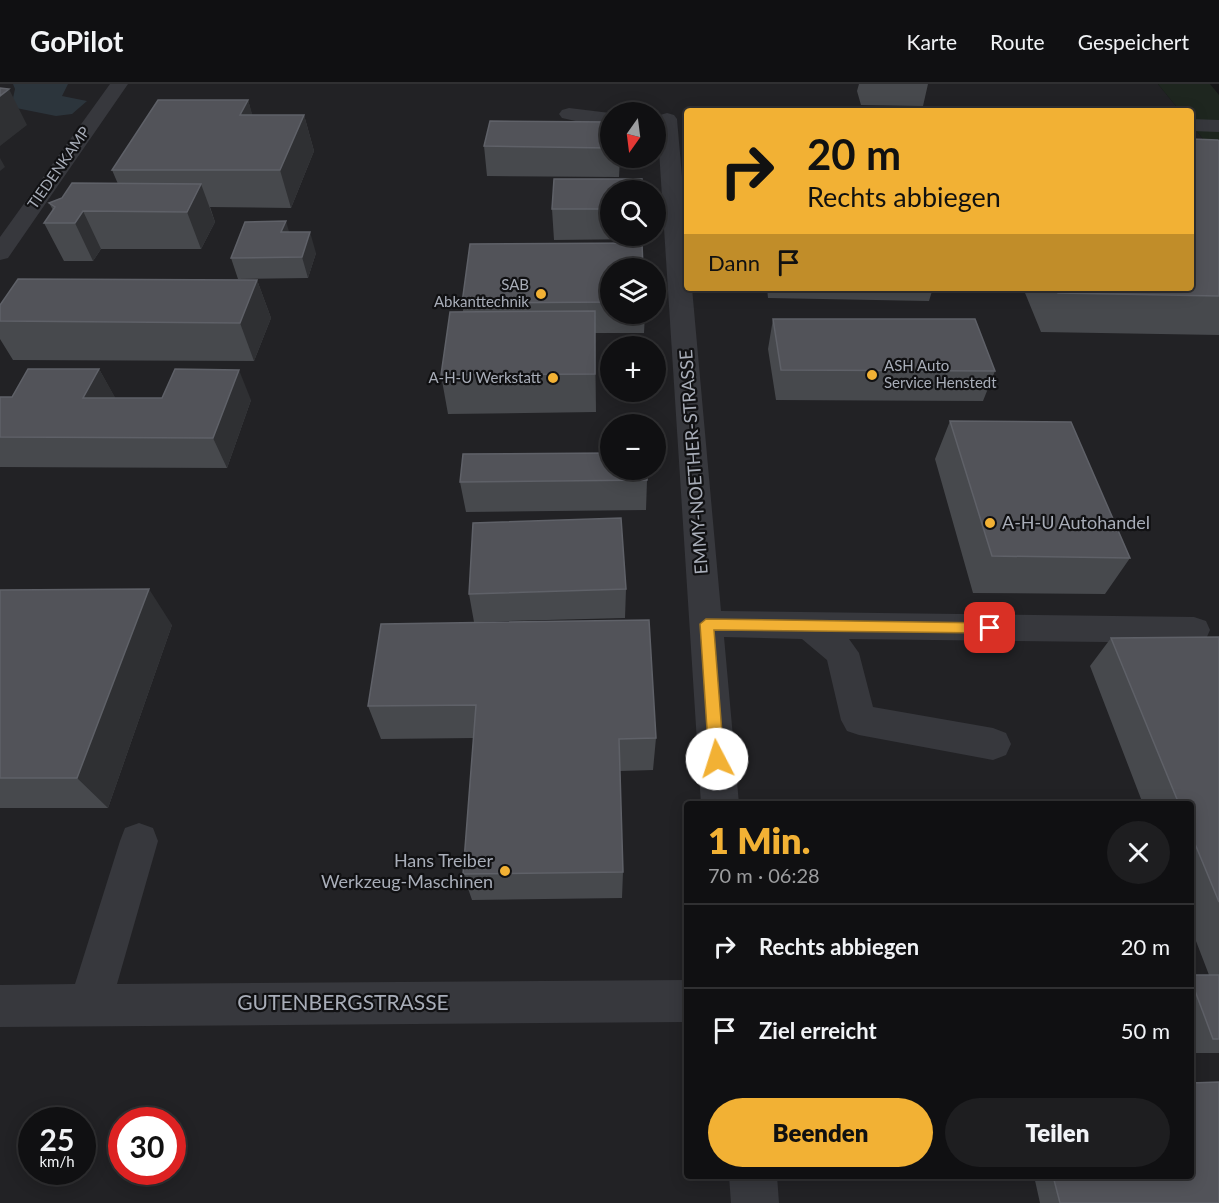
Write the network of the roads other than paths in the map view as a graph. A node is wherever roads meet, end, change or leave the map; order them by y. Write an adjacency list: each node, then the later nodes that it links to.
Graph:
1 (119, 84): 8 (street, TIEDENKAMP)
2 (569, 114): 3 (street)
3 (600, 119)
4 (670, 119): 7 (street, EMMY-NOETHER-STRASSE)
5 (1194, 125): 6 (street)
6 (1219, 126)
7 (682, 241): 9 (street, EMMY-NOETHER-STRASSE)
8 (0, 253)
9 (684, 273)
10 (685, 291): 11 (street, EMMY-NOETHER-STRASSE)
11 (706, 624): 12 (street); 15 (street, EMMY-NOETHER-STRASSE)
12 (809, 626): 13 (street); 14 (street)
13 (1194, 630)
14 (993, 744)
15 (720, 801)
16 (139, 841): 18 (street)
17 (684, 1001): 18 (street, GUTENBERGSTRASSE)
18 (90, 1004): 19 (street, GUTENBERGSTRASSE)
19 (0, 1006)
20 (753, 1179): 21 (street)
21 (756, 1203)

